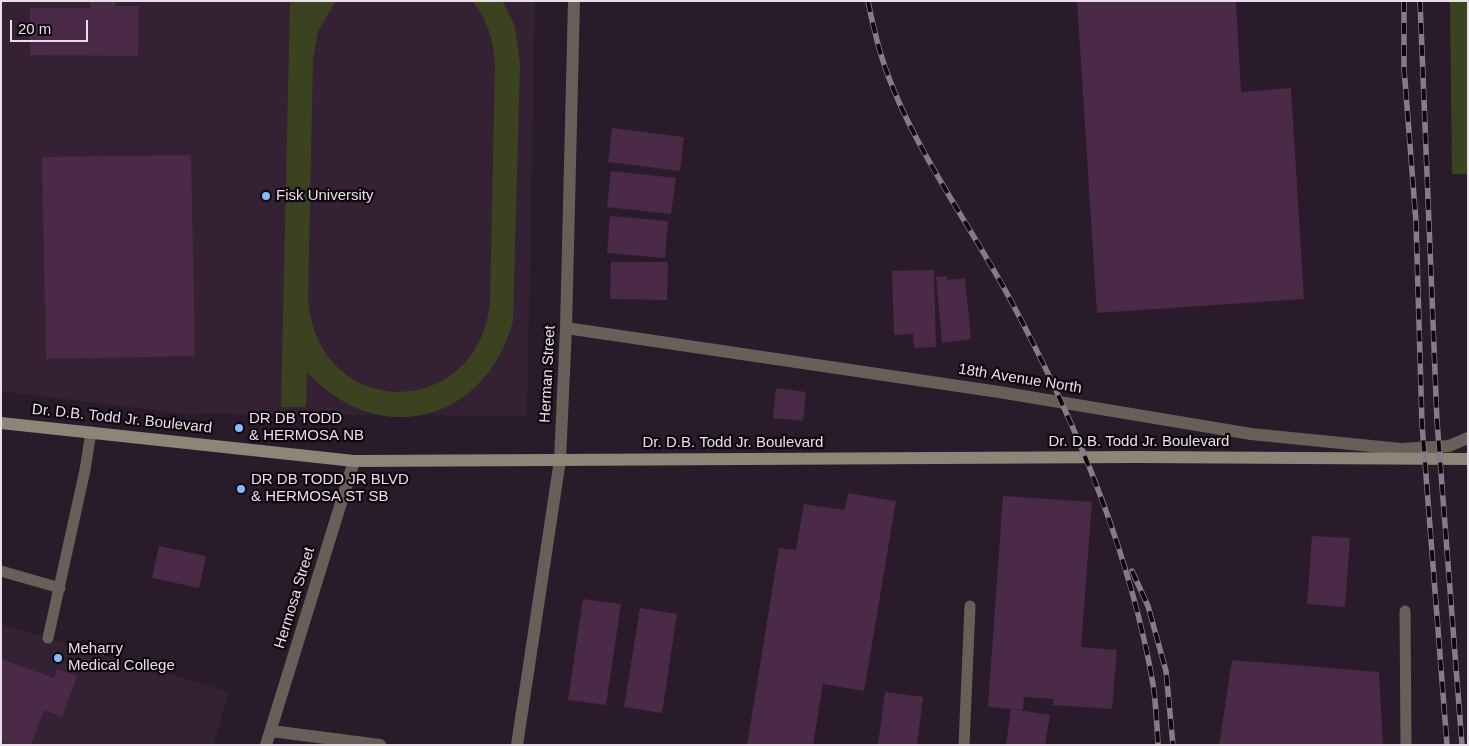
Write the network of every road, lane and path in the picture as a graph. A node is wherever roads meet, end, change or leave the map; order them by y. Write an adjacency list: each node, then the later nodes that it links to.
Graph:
1 (574, 1): 2 (street, Herman Street)
2 (566, 328): 5 (street, 18th Avenue North); 16 (street, Herman Street)
3 (1, 423): 4 (main road, Dr. D.B. Todd Jr. Boulevard)
4 (91, 432): 7 (main road, Dr. D.B. Todd Jr. Boulevard); 9 (lane)
5 (1468, 438)
6 (1468, 459): 7 (main road, Dr. D.B. Todd Jr. Boulevard)
7 (354, 461): 13 (street, Hermosa Street)
8 (1, 571): 9 (lane)
9 (60, 588): 12 (lane)
10 (970, 606): 17 (lane)
11 (1405, 611): 18 (lane)
12 (48, 638)
13 (271, 731): 14 (street, Hermosa Street); 15 (street)
14 (266, 745)
15 (380, 745)
16 (517, 745)
17 (964, 745)
18 (1406, 745)

